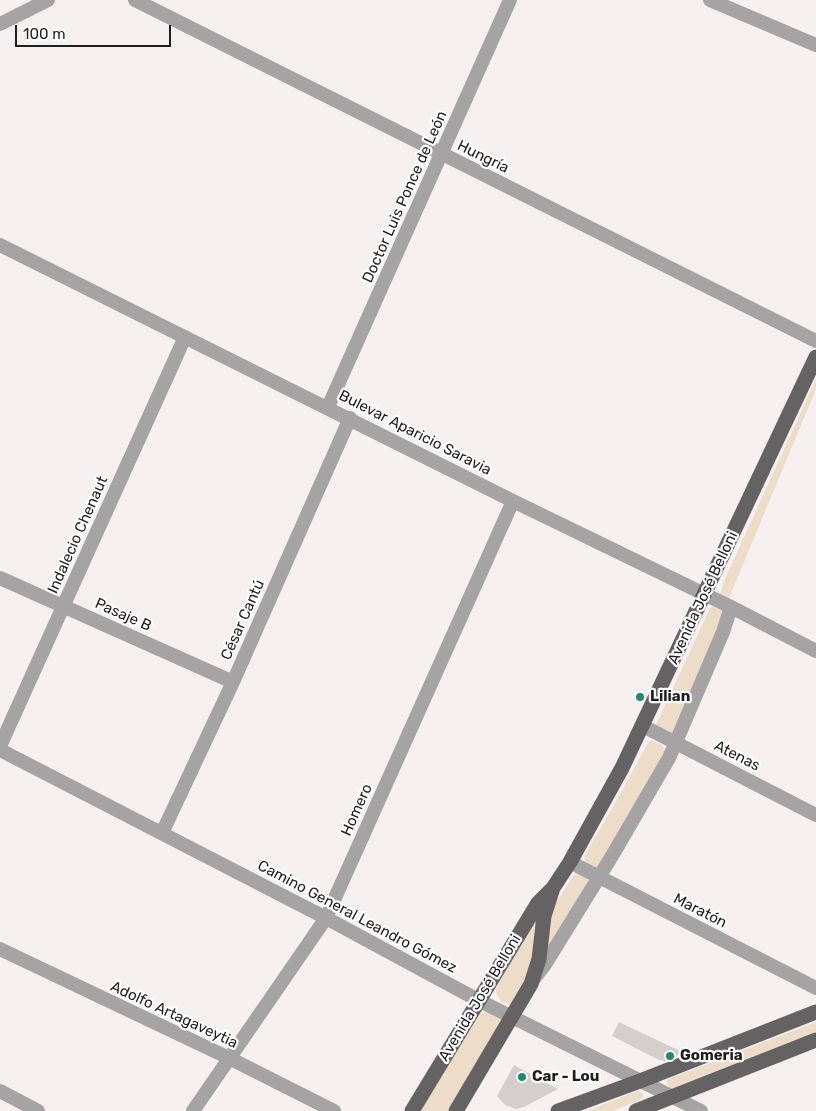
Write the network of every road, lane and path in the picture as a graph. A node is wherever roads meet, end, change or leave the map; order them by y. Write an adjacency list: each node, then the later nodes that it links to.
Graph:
1 (48, 0): 5 (street)
2 (135, 0): 7 (street, Hungría)
3 (510, 0): 7 (street, Doctor Luis Ponce de León)
4 (710, 0): 6 (street)
5 (0, 24)
6 (816, 45)
7 (442, 155): 10 (street, Hungría); 12 (street, Doctor Luis Ponce de León)
8 (0, 245): 9 (street, Bulevar Aparicio Saravia)
9 (185, 337): 12 (street, Bulevar Aparicio Saravia); 17 (street, Indalecio Chenaut)
10 (816, 341)
11 (816, 357): 16 (main road, Avenida José Belloni)
12 (328, 407): 13 (street, Bulevar Aparicio Saravia)
13 (350, 418): 14 (street, Bulevar Aparicio Saravia); 20 (street, César Cantú)
14 (514, 501): 16 (street, Bulevar Aparicio Saravia); 29 (street, Homero)
15 (0, 578): 17 (street, Pasaje B)
16 (705, 594): 18 (street, Bulevar Aparicio Saravia); 21 (main road, Avenida José Belloni)
17 (64, 606): 20 (street, Pasaje B); 23 (street, Indalecio Chenaut)
18 (731, 607): 19 (street, Bulevar Aparicio Saravia); 22 (street, Avenida José Belloni)
19 (816, 651)
20 (233, 682): 25 (street, César Cantú)
21 (643, 726): 22 (street, Atenas); 26 (main road, Avenida José Belloni)
22 (677, 743): 24 (street, Atenas); 27 (street, Avenida José Belloni)
23 (0, 748): 25 (street, Camino General Leandro Gómez)
24 (816, 815)
25 (162, 833): 29 (street, Camino General Leandro Gómez)
26 (570, 862): 27 (street, Maratón); 28 (main road, Avenida José Belloni)
27 (599, 877): 31 (street, Avenida José Belloni); 32 (street, Maratón)
28 (553, 888): 31 (main road, Avenida José Belloni); 33 (main road, Avenida José Belloni)
29 (326, 918): 33 (street, Camino General Leandro Gómez); 37 (street, Homero)
30 (0, 949): 37 (street, Adolfo Artagaveytia)
31 (533, 981): 35 (main road, Avenida José Belloni)
32 (816, 988)
33 (478, 1000): 35 (street, Camino General Leandro Gómez); 44 (main road, Avenida José Belloni)
34 (816, 1012): 38 (main road)
35 (510, 1017): 38 (street, Camino General Leandro Gómez); 45 (main road, Avenida José Belloni)
36 (816, 1040): 40 (main road)
37 (229, 1058): 42 (street, Homero); 43 (street, Adolfo Artagaveytia)
38 (640, 1081): 40 (street, Camino General Leandro Gómez); 46 (main road)
39 (0, 1092): 41 (street)
40 (673, 1097): 47 (main road); 48 (street, Camino General Leandro Gómez)
41 (38, 1111)
42 (194, 1111)
43 (334, 1111)
44 (412, 1111)
45 (456, 1111)
46 (558, 1111)
47 (636, 1111)
48 (701, 1111)

